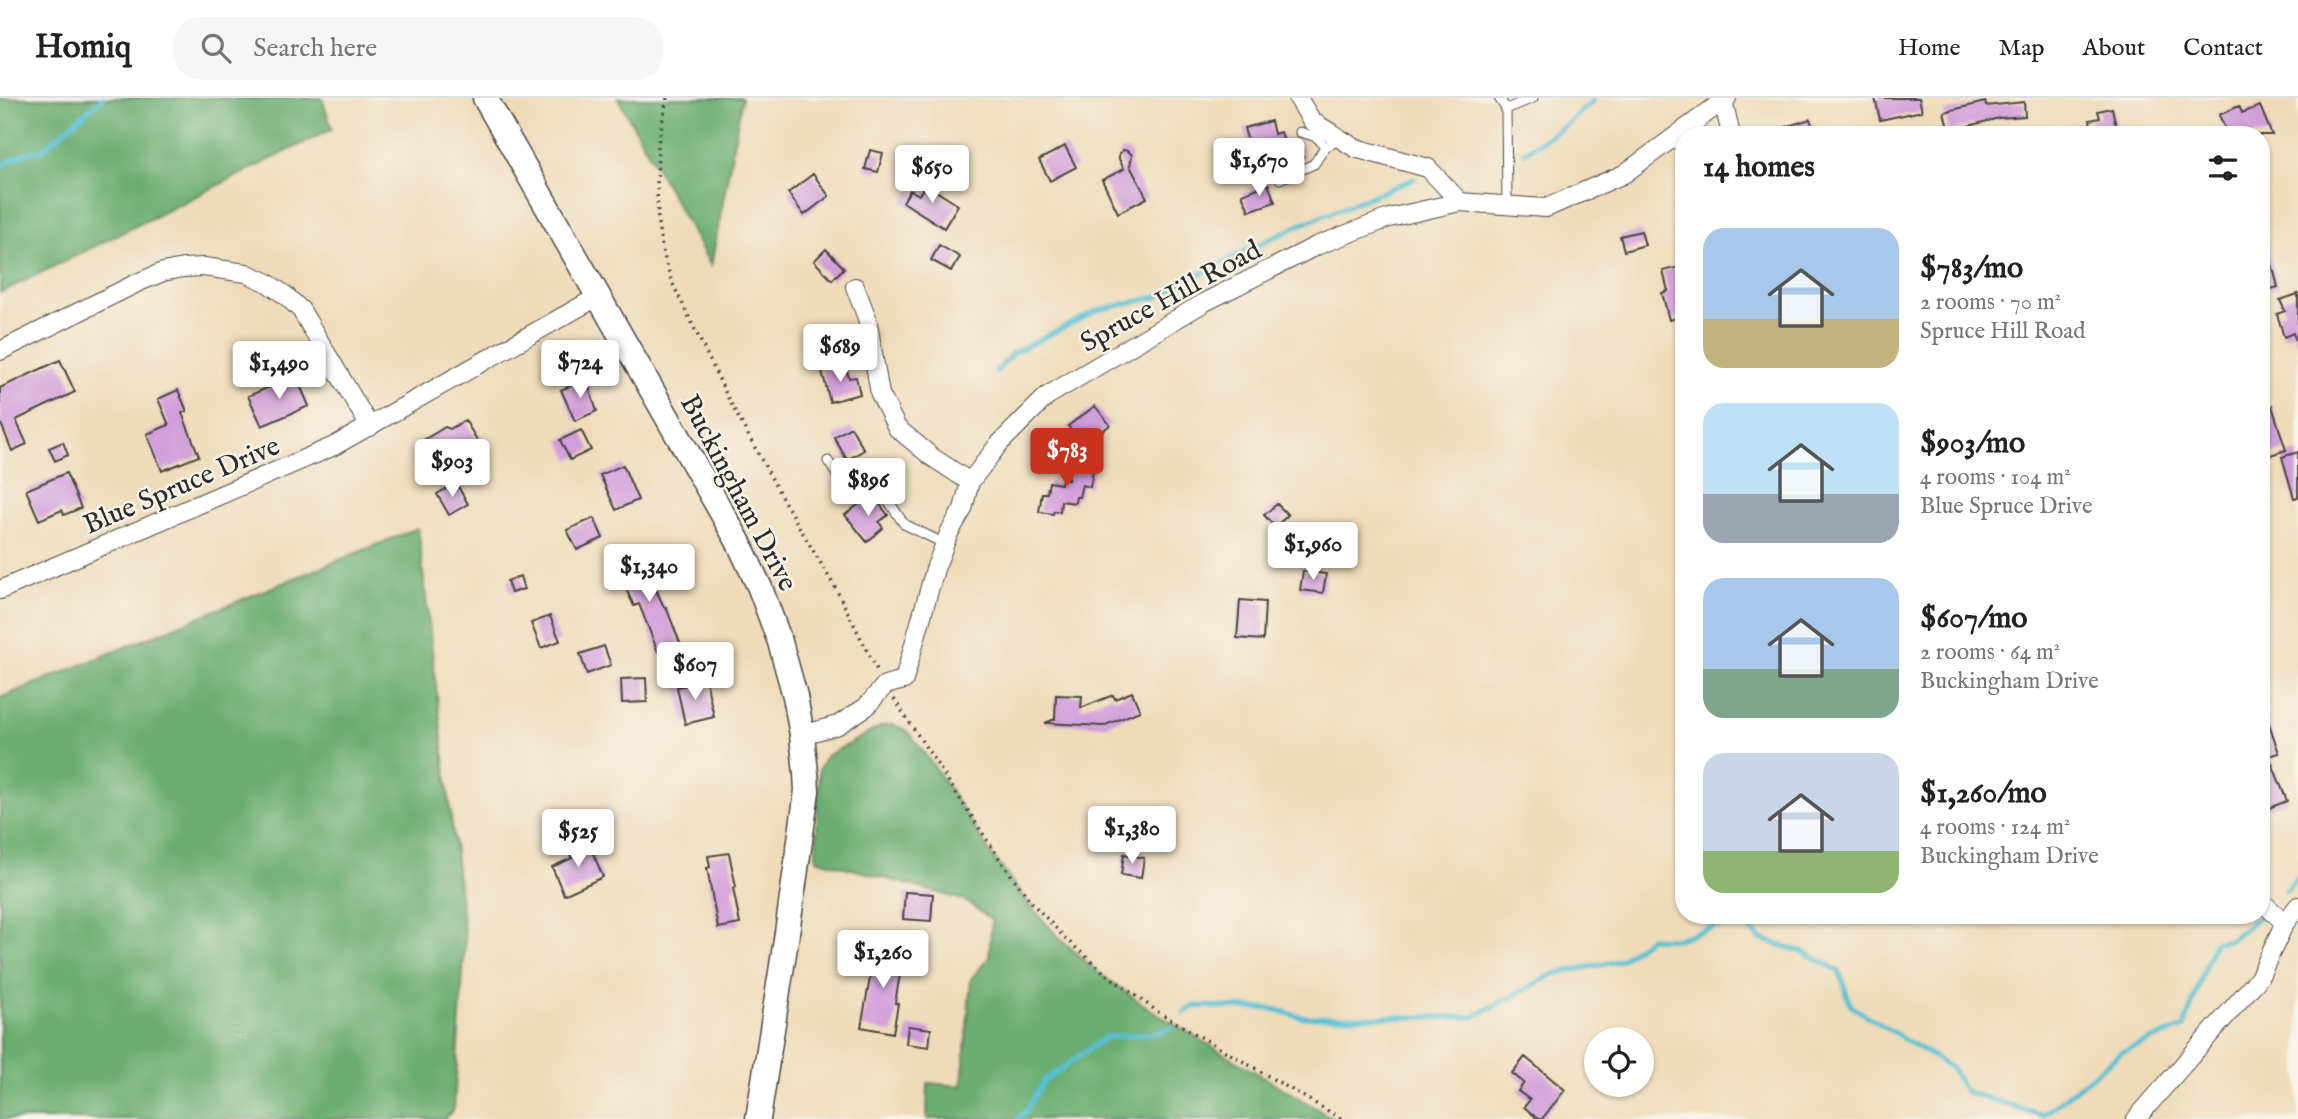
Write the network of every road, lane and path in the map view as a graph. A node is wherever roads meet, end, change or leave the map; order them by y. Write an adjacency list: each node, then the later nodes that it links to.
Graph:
1 (485, 98): 17 (street, Buckingham Drive)
2 (667, 98): 24 (path)
3 (1298, 98): 12 (street)
4 (1499, 98): 7 (lane)
5 (1533, 98): 7 (lane)
6 (1725, 99): 8 (street, Spruce Hill Road); 9 (street)
7 (1506, 109): 15 (lane)
8 (1689, 126)
9 (1730, 126)
10 (1300, 132): 12 (lane)
11 (1675, 136): 15 (street, Spruce Hill Road)
12 (1333, 143): 13 (lane); 14 (street)
13 (1280, 179)
14 (1460, 202): 15 (street, Spruce Hill Road); 21 (street, Spruce Hill Road)
15 (1507, 205)
16 (855, 287): 21 (street)
17 (599, 296): 19 (street, Blue Spruce Drive); 25 (street, Buckingham Drive)
18 (0, 351): 19 (street)
19 (370, 427): 23 (street, Blue Spruce Drive)
20 (828, 461): 22 (lane)
21 (970, 482): 22 (street, Spruce Hill Road)
22 (944, 544): 24 (street, Spruce Hill Road)
23 (0, 590)
24 (885, 685): 25 (street, Spruce Hill Road); 30 (path)
25 (802, 735): 29 (street, Buckingham Drive)
26 (2298, 906): 28 (street)
27 (2270, 909): 28 (street)
28 (2285, 923): 31 (street)
29 (758, 1119)
30 (1342, 1119)
31 (2136, 1119)

